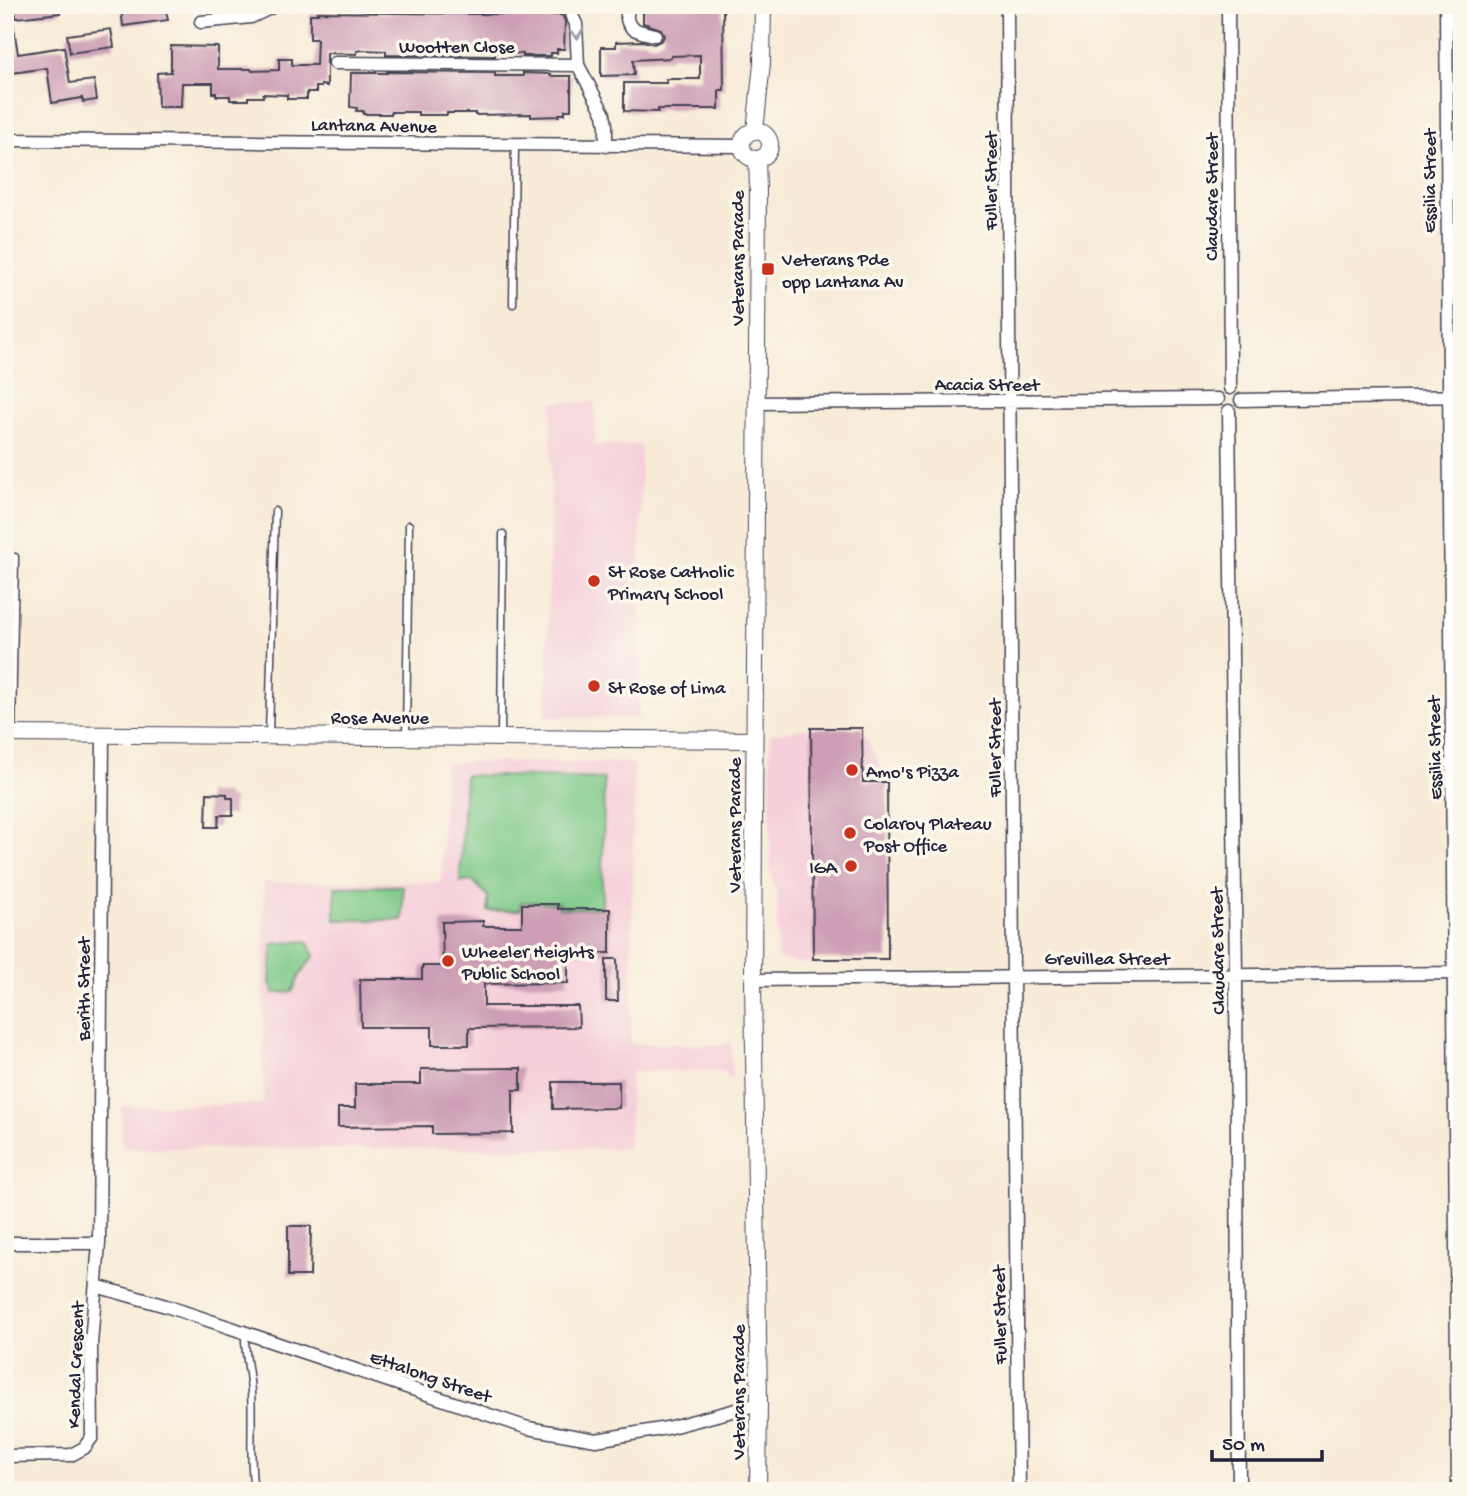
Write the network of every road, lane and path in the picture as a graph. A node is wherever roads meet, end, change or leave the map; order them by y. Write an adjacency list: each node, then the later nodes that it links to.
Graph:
1 (276, 5): 10 (street)
2 (493, 5): 3 (street)
3 (521, 5)
4 (567, 5): 13 (street, one-way to 13)
5 (629, 5): 11 (street)
6 (762, 5): 14 (street)
7 (1007, 5): 25 (street, Fuller Street)
8 (1228, 5): 21 (street, Claudare Street)
9 (1446, 5): 22 (street, Essilia Street)
10 (201, 22)
11 (655, 35)
12 (335, 63): 13 (street, Wootten Close)
13 (578, 65): 17 (street)
14 (755, 131): 18 (street); 19 (street)
15 (5, 140): 16 (street, Lantana Avenue)
16 (515, 145): 17 (street, Lantana Avenue); 20 (lane)
17 (606, 146): 18 (street, Lantana Avenue)
18 (741, 146): 19 (street)
19 (757, 159): 26 (street, Veterans Parade)
20 (513, 304)
21 (1230, 388): 23 (street); 24 (street)
22 (1455, 396): 24 (street); 38 (street, Essilia Street)
23 (1218, 399): 25 (street, Acacia Street); 27 (street)
24 (1241, 400): 27 (street)
25 (1010, 402): 26 (street, Acacia Street); 40 (street, Fuller Street)
26 (756, 403): 37 (street, Veterans Parade)
27 (1229, 411): 39 (street, Claudare Street)
28 (275, 511): 34 (lane)
29 (409, 526): 35 (lane)
30 (503, 534): 36 (lane)
31 (15, 557): 32 (lane)
32 (9, 734): 33 (street, Rose Avenue)
33 (103, 736): 34 (street, Rose Avenue); 43 (street, Berith Street)
34 (269, 737): 35 (street, Rose Avenue)
35 (406, 738): 36 (street, Rose Avenue)
36 (501, 738): 37 (street, Rose Avenue)
37 (754, 740): 41 (street, Veterans Parade)
38 (1458, 973): 39 (street, Grevillea Street); 52 (street, Essilia Street)
39 (1236, 975): 40 (street, Grevillea Street); 51 (street, Claudare Street)
40 (1013, 977): 41 (street, Grevillea Street); 50 (street, Fuller Street)
41 (753, 980): 46 (street, Veterans Parade)
42 (5, 1243): 43 (street)
43 (99, 1243): 44 (street, Kendal Crescent)
44 (96, 1286): 45 (street, Ettalong Street); 47 (street, Kendal Crescent)
45 (245, 1332): 46 (street, Ettalong Street); 48 (lane)
46 (759, 1404): 49 (street, Veterans Parade)
47 (5, 1456)
48 (254, 1491)
49 (758, 1491)
50 (1019, 1491)
51 (1238, 1491)
52 (1458, 1491)

